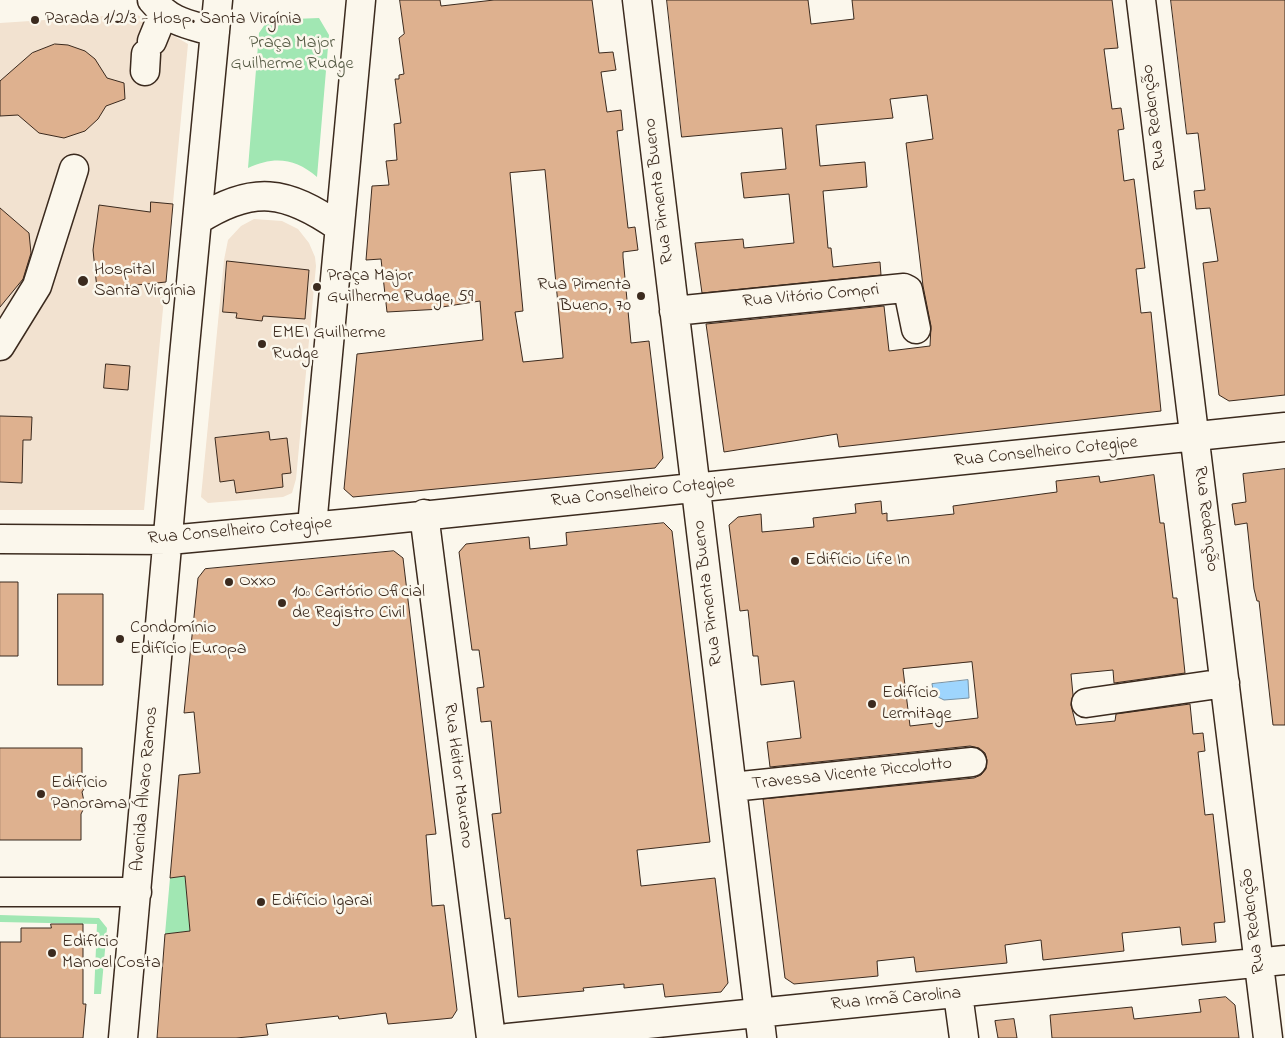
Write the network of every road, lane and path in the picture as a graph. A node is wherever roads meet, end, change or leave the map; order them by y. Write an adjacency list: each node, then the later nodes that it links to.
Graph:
1 (218, 0): 6 (street)
2 (361, 0): 10 (street)
3 (637, 0): 11 (street, Rua Pimenta Bueno)
4 (1141, 0): 15 (street, Rua Redenção)
5 (162, 11): 6 (street); 7 (street)
6 (215, 32): 9 (street)
7 (153, 49)
8 (74, 169): 13 (street)
9 (198, 220): 10 (street); 20 (street)
10 (339, 227): 18 (street)
11 (674, 311): 12 (street, Rua Vitório Compri); 16 (street, Rua Pimenta Bueno)
12 (916, 329)
13 (0, 346)
14 (1285, 427): 15 (street, Rua Conselheiro Cotegipe)
15 (1195, 438): 16 (street, Rua Conselheiro Cotegipe); 21 (street, Rua Redenção)
16 (697, 488): 17 (street, Rua Conselheiro Cotegipe); 24 (street, Rua Pimenta Bueno)
17 (424, 514): 18 (street, Rua Conselheiro Cotegipe); 31 (street, Rua Heitor Maurano)
18 (312, 526): 20 (street, Rua Conselheiro Cotegipe)
19 (0, 539): 20 (street, Rua Conselheiro Cotegipe)
20 (169, 540): 26 (street, Avenida Álvaro Ramos)
21 (1225, 683): 22 (street); 27 (street, Rua Redenção)
22 (1086, 703)
23 (972, 762): 24 (street, Travessa Vicente Piccolotto)
24 (732, 787): 29 (street, Rua Pimenta Bueno)
25 (0, 892): 26 (street)
26 (137, 892): 30 (street, Avenida Álvaro Ramos)
27 (1272, 962): 28 (street, Rua Irmã Carolina); 34 (street, Rua Redenção)
28 (958, 994): 29 (street, Rua Irmã Carolina); 33 (street)
29 (761, 1025): 32 (street, Rua Irmã Carolina)
30 (123, 1038)
31 (491, 1038)
32 (508, 1038)
33 (964, 1038)
34 (1268, 1038)

